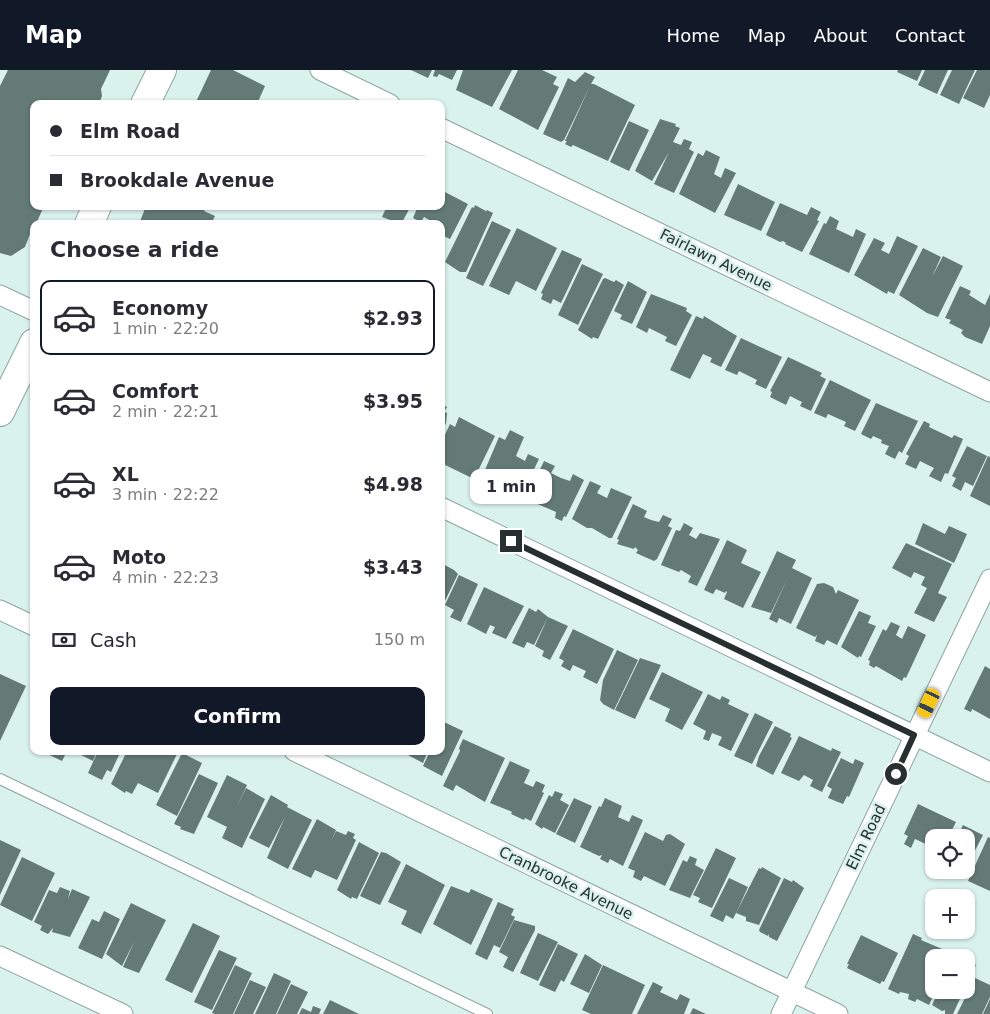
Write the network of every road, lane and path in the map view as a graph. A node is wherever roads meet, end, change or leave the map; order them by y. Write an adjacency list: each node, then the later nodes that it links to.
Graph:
1 (162, 70): 3 (main road)
2 (320, 70): 4 (street)
3 (147, 100)
4 (382, 100)
5 (445, 130): 9 (street, Fairlawn Avenue)
6 (0, 295): 7 (street)
7 (30, 309)
8 (30, 351): 10 (main road)
9 (990, 392)
10 (0, 412)
11 (445, 509): 15 (street)
12 (990, 579): 15 (street, Elm Road)
13 (0, 610): 14 (street)
14 (30, 624)
15 (914, 735): 17 (street); 20 (street, Elm Road)
16 (302, 755): 20 (street, Cranbrooke Avenue)
17 (990, 772)
18 (0, 779): 22 (lane)
19 (0, 956): 21 (street)
20 (792, 992): 23 (street, Elm Road); 24 (street, Cranbrooke Avenue)
21 (123, 1014)
22 (487, 1014)
23 (781, 1014)
24 (838, 1014)

